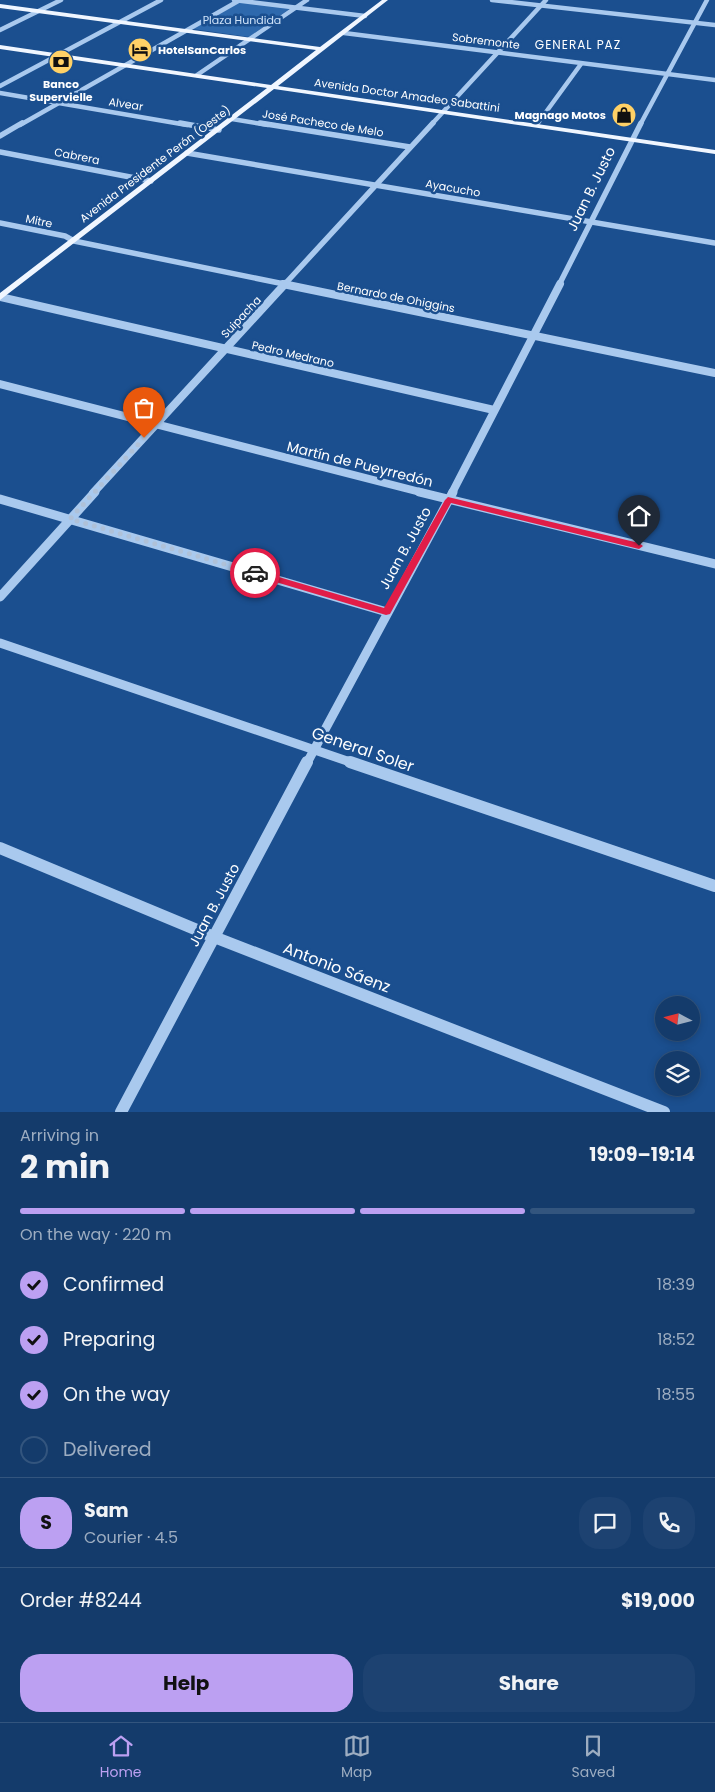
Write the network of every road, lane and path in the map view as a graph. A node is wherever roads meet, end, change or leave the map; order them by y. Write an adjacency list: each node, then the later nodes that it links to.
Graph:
1 (61, 0): 13 (street)
2 (161, 0): 15 (street)
3 (231, 0): 4 (street)
4 (239, 0): 12 (street); 19 (street)
5 (307, 0): 12 (street)
6 (385, 0): 14 (main road, Avenida Presidente Perón (Oeste))
7 (492, 0): 11 (street)
8 (546, 0): 11 (street, Suipacha)
9 (707, 0): 16 (street, Juan B. Justo)
10 (0, 6): 13 (main road)
11 (540, 6): 16 (street); 24 (street, Suipacha)
12 (295, 8): 14 (street); 21 (street)
13 (39, 11): 15 (main road); 18 (street)
14 (365, 16): 20 (main road, Avenida Presidente Perón (Oeste))
15 (121, 22): 19 (main road); 25 (street)
16 (696, 23): 17 (street); 29 (street, Juan B. Justo)
17 (715, 25)
18 (0, 30)
19 (186, 30): 21 (main road); 26 (street)
20 (344, 33): 23 (main road, Avenida Presidente Perón (Oeste)); 24 (street, Sobremonte)
21 (251, 39): 23 (main road); 28 (street)
22 (0, 47): 25 (main road, Avenida Doctor Amadeo Sabattini)
23 (323, 49): 31 (main road, Avenida Presidente Perón (Oeste))
24 (498, 53): 27 (street, Sobremonte); 35 (street, Suipacha)
25 (59, 55): 26 (main road, Avenida Doctor Amadeo Sabattini); 32 (street)
26 (126, 64): 28 (main road, Avenida Doctor Amadeo Sabattini); 34 (street)
27 (581, 64): 29 (street, Sobremonte); 37 (street)
28 (197, 75): 31 (main road, Avenida Doctor Amadeo Sabattini)
29 (668, 75): 30 (street, Sobremonte); 40 (street, Juan B. Justo)
30 (715, 80)
31 (276, 85): 35 (main road, Avenida Doctor Amadeo Sabattini); 36 (main road, Avenida Presidente Perón (Oeste))
32 (0, 86)
33 (0, 93): 34 (street, Alvear)
34 (56, 103): 38 (street, Alvear); 39 (street)
35 (445, 111): 37 (main road, Avenida Doctor Amadeo Sabattini); 40 (main road, Avenida Doctor Amadeo Sabattini); 41 (street, Suipacha)
36 (232, 119): 38 (main road, Avenida Presidente Perón (Oeste)); 41 (street, José Pacheco de Melo)
37 (538, 123): 40 (main road, Avenida Doctor Amadeo Sabattini)
38 (219, 130): 44 (main road, Avenida Presidente Perón (Oeste))
39 (0, 136)
40 (633, 139): 42 (main road, Avenida Doctor Amadeo Sabattini); 47 (street, Juan B. Justo)
41 (410, 147): 46 (street, Suipacha)
42 (715, 151)
43 (0, 152): 45 (street, Cabrera)
44 (187, 153): 45 (main road, Avenida Presidente Perón (Oeste)); 46 (street, Ayacucho)
45 (151, 180): 49 (main road, Avenida Presidente Perón (Oeste))
46 (375, 185): 47 (street, Ayacucho); 51 (street, Suipacha)
47 (592, 222): 50 (street, Ayacucho); 53 (street, Juan B. Justo)
48 (0, 223): 49 (street, Mitre)
49 (74, 241): 51 (street, Bernardo de Ohiggins); 52 (main road, Avenida Presidente Perón (Oeste))
50 (715, 243)
51 (284, 284): 53 (street, Bernardo de Ohiggins); 54 (street, Suipacha)
52 (0, 297): 54 (street, Pedro Medrano)
53 (534, 335): 55 (street, Bernardo de Ohiggins); 57 (street, Juan B. Justo)
54 (226, 348): 57 (street, Pedro Medrano); 58 (street, Suipacha)
55 (715, 373)
56 (0, 384): 58 (street, Martín de Pueyrredón)
57 (494, 410): 60 (street, Juan B. Justo)
58 (156, 424): 60 (street, Martín de Pueyrredón); 61 (street, Suipacha)
59 (0, 499): 61 (street)
60 (448, 500): 62 (street, Martín de Pueyrredón); 64 (street, Juan B. Justo)
61 (70, 519): 63 (street, Suipacha); 64 (street)
62 (715, 564)
63 (0, 597)
64 (386, 612): 66 (street, Juan B. Justo)
65 (0, 643): 66 (street, General Soler)
66 (315, 750): 68 (street, General Soler); 69 (street, Juan B. Justo)
67 (0, 848): 69 (street, Antonio Sáenz)
68 (715, 886)
69 (214, 936): 70 (street, Juan B. Justo); 71 (street, Antonio Sáenz)
70 (121, 1112)
71 (664, 1112)

